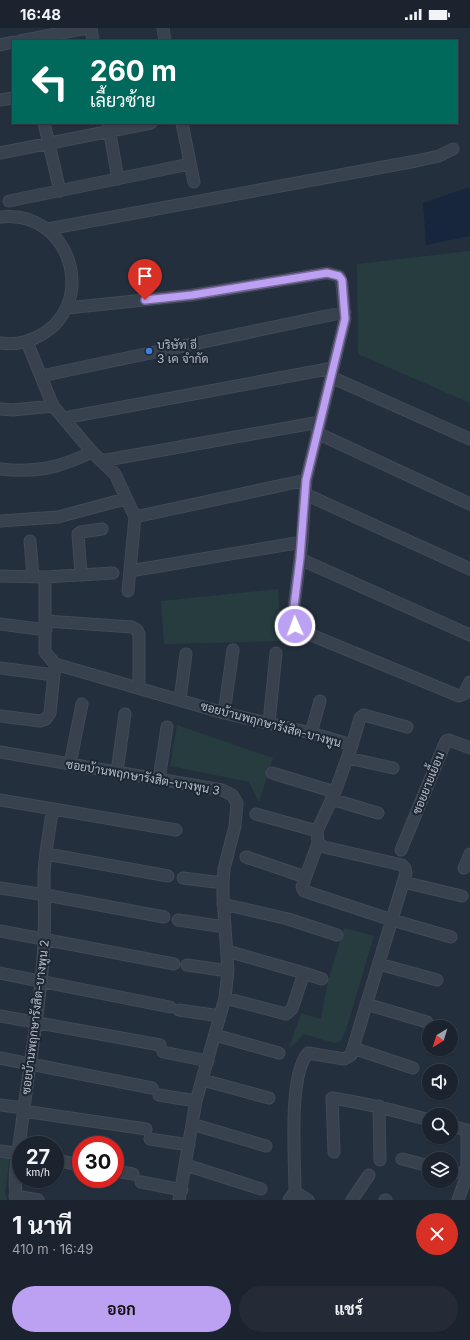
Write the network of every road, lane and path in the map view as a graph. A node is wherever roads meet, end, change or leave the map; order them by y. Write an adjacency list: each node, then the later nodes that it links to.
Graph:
1 (87, 28): 4 (street)
2 (91, 28): 5 (street)
3 (163, 28): 6 (street)
4 (28, 40)
5 (93, 40)
6 (165, 40)
7 (12, 42): 8 (street)
8 (0, 45)
9 (12, 98): 10 (street)
10 (0, 100)
11 (44, 124): 15 (street)
12 (141, 124): 14 (street)
13 (182, 124): 18 (street)
14 (109, 127): 15 (street); 19 (street)
15 (49, 143): 17 (street); 21 (street)
16 (453, 149): 24 (street)
17 (0, 153)
18 (190, 164): 19 (street); 20 (street)
19 (118, 179): 21 (street)
20 (194, 182)
21 (60, 191): 22 (street)
22 (9, 201)
23 (0, 217): 24 (street)
24 (48, 229): 25 (street)
25 (66, 308): 26 (street); 27 (street)
26 (345, 312): 29 (street); 30 (street)
27 (27, 342): 28 (street); 30 (street)
28 (0, 343)
29 (332, 372): 33 (street); 34 (street); 36 (street)
30 (41, 376): 31 (street)
31 (53, 406): 32 (street); 33 (street)
32 (0, 409)
33 (64, 418): 37 (street)
34 (320, 422): 35 (street); 38 (street)
35 (317, 433): 40 (street); 43 (street)
36 (470, 439)
37 (92, 452): 38 (street); 39 (street)
38 (101, 461): 42 (street)
39 (0, 469)
40 (306, 480): 41 (street); 44 (street)
41 (305, 494): 48 (street); 50 (street)
42 (125, 499): 44 (street); 45 (street)
43 (470, 504)
44 (135, 517): 51 (street)
45 (0, 520)
46 (102, 529): 53 (street)
47 (30, 541): 55 (street)
48 (302, 542): 49 (street); 51 (street)
49 (300, 558): 60 (street); 66 (street)
50 (470, 569)
51 (130, 571): 57 (street)
52 (113, 573): 53 (street)
53 (81, 574): 56 (street)
54 (0, 576): 55 (street)
55 (33, 576): 56 (street)
56 (46, 576): 59 (street)
57 (128, 591)
58 (0, 624): 59 (street)
59 (46, 625): 65 (street); 67 (street)
60 (470, 635)
61 (233, 650): 71 (street)
62 (276, 653): 74 (street)
63 (186, 654): 68 (street)
64 (0, 668): 65 (street, ซอยบ้านพฤกษารังสิต-บางพูน)
65 (55, 670): 67 (street, ซอยบ้านพฤกษารังสิต-บางพูน); 73 (street)
66 (470, 682)
67 (138, 688): 68 (street, ซอยบ้านพฤกษารังสิต-บางพูน)
68 (180, 700): 71 (street, ซอยบ้านพฤกษารังสิต-บางพูน)
69 (320, 701): 77 (street)
70 (82, 704): 82 (street)
71 (224, 713): 74 (street, ซอยบ้านพฤกษารังสิต-บางพูน)
72 (125, 714): 84 (street)
73 (0, 716)
74 (269, 724): 77 (street, ซอยบ้านพฤกษารังสิต-บางพูน)
75 (167, 727): 86 (street)
76 (407, 727): 78 (street)
77 (311, 733): 78 (street, ซอยบ้านพฤกษารังสิต-บางพูน)
78 (352, 745): 81 (street, ซอยบ้านพฤกษารังสิต-บางพูน)
79 (470, 748): 95 (street, ซอยยายเยื้อน)
80 (0, 752): 82 (street, ซอยบ้านพฤกษารังสิต-บางพูน 3)
81 (348, 758): 83 (street); 87 (street, ซอยบ้านพฤกษารังสิต-บางพูน)
82 (70, 764): 84 (street, ซอยบ้านพฤกษารังสิต-บางพูน 3)
83 (393, 768)
84 (117, 772): 86 (street, ซอยบ้านพฤกษารังสิต-บางพูน 3)
85 (272, 773): 87 (street)
86 (159, 779): 104 (street, ซอยบ้านพฤกษารังสิต-บางพูน 3)
87 (333, 796): 90 (street); 93 (street, ซอยบ้านพฤกษารังสิต-บางพูน)
88 (0, 800): 89 (street)
89 (52, 810): 92 (street); 96 (street, ซอยบ้านพฤกษารังสิต-บางพูน 2)
90 (378, 813)
91 (256, 814): 93 (street)
92 (176, 830)
93 (317, 830): 94 (street, ซอยบ้านพฤกษารังสิต-บางพูน)
94 (318, 843): 101 (street); 103 (street)
95 (401, 850)
96 (47, 854): 100 (street); 106 (street, ซอยบ้านพฤกษารังสิต-บางพูน 2)
97 (470, 854): 99 (street)
98 (246, 857): 101 (street)
99 (464, 868)
100 (168, 876)
101 (305, 877): 111 (street)
102 (184, 878): 104 (street)
103 (403, 882): 107 (street); 111 (street)
104 (224, 883): 108 (street, ซอยบ้านพฤกษารังสิต-บางพูน 3)
105 (0, 888): 106 (street)
106 (46, 895): 109 (street); 116 (street, ซอยบ้านพฤกษารังสิต-บางพูน 2)
107 (462, 896)
108 (223, 904): 112 (street, ซอยบ้านพฤกษารังสิต-บางพูน 3); 114 (street)
109 (164, 917)
110 (178, 920): 112 (street)
111 (392, 920): 115 (street); 119 (street)
112 (225, 927): 117 (street, ซอยบ้านพฤกษารังสิต-บางพูน 3)
113 (0, 931): 116 (street)
114 (337, 935)
115 (451, 937)
116 (45, 940): 118 (street); 126 (street, ซอยบ้านพฤกษารังสิต-บางพูน 2)
117 (226, 951): 121 (street, ซอยบ้านพฤกษารังสิต-บางพูน 3); 123 (street)
118 (174, 964)
119 (379, 964): 125 (street); 128 (street)
120 (187, 965): 121 (street)
121 (228, 971): 127 (street, ซอยบ้านพฤกษารังสิต-บางพูน 3)
122 (0, 973): 126 (street)
123 (304, 973): 124 (street); 127 (street)
124 (322, 979)
125 (437, 980)
126 (41, 982): 130 (street); 132 (street, ซอยบ้านพฤกษารังสิต-บางพูน 2)
127 (225, 998): 130 (street, ซอยบ้านพฤกษารังสิต-บางพูน 3)
128 (366, 1004): 131 (street); 134 (street)
129 (0, 1016): 132 (street)
130 (220, 1016): 133 (street, ซอยบ้านพฤกษารังสิต-บางพูน 3)
131 (422, 1021)
132 (35, 1022): 137 (street, ซอยบ้านพฤกษารังสิต-บางพูน 2); 138 (street)
133 (215, 1035): 135 (street); 138 (street, ซอยบ้านพฤกษารังสิต-บางพูน 3)
134 (353, 1048): 139 (street); 169 (street)
135 (279, 1053)
136 (0, 1058): 137 (street)
137 (29, 1062): 142 (street); 145 (street, ซอยบ้านพฤกษารังสิต-บางพูน 2)
138 (208, 1062): 140 (street, ซอยบ้านพฤกษารังสิต-บางพูน 3)
139 (413, 1068)
140 (203, 1080): 141 (street); 142 (street, ซอยบ้านพฤกษารังสิต-บางพูน 3)
141 (269, 1098)
142 (196, 1101): 147 (street, ซอยบ้านพฤกษารังสิต-บางพูน 3)
143 (0, 1105): 145 (street)
144 (379, 1106): 146 (street); 154 (street); 157 (street)
145 (23, 1110): 150 (street, ซอยบ้านพฤกษารังสิต-บางพูน 2); 151 (street)
146 (422, 1118)
147 (192, 1124): 151 (street, ซอยบ้านพฤกษารังสิต-บางพูน 3); 152 (street)
148 (458, 1128): 149 (street)
149 (468, 1130): 164 (street)
150 (21, 1136)
151 (189, 1145): 159 (street, ซอยบ้านพฤกษารังสิต-บางพูน 3)
152 (266, 1146)
153 (0, 1151): 155 (street)
154 (334, 1152)
155 (12, 1153)
156 (402, 1159): 158 (street)
157 (380, 1160)
158 (422, 1164)
159 (186, 1165): 167 (street); 168 (street, ซอยบ้านพฤกษารังสิต-บางพูน 3)
160 (124, 1172): 162 (street)
161 (458, 1173): 164 (street)
162 (133, 1174)
163 (369, 1175): 173 (street)
164 (469, 1176): 174 (street)
165 (141, 1182): 168 (street)
166 (18, 1188): 170 (street, ซอยบ้านพฤกษารังสิต-บางพูน 2)
167 (262, 1188)
168 (181, 1195)
169 (292, 1196): 172 (street)
170 (17, 1198): 171 (street)
171 (38, 1200)
172 (308, 1200)
173 (352, 1200)
174 (458, 1200)

